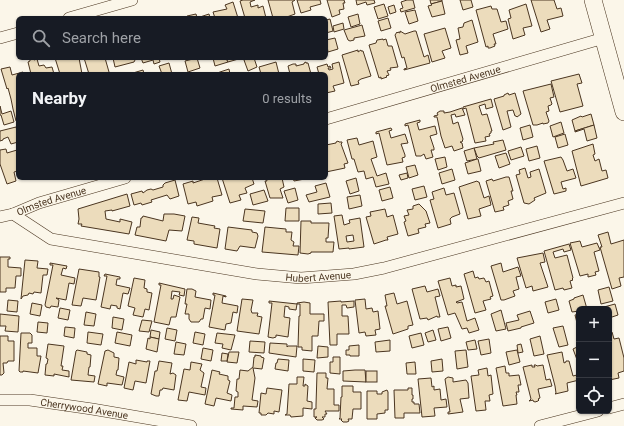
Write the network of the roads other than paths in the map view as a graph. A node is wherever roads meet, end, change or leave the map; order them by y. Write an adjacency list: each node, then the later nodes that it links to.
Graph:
1 (132, 0): 3 (street)
2 (593, 0): 6 (main road)
3 (76, 16)
4 (16, 34): 5 (street)
5 (0, 38)
6 (604, 38): 7 (main road); 8 (street, Olmsted Avenue)
7 (624, 112)
8 (328, 118)
9 (118, 180): 11 (street, Olmsted Avenue)
10 (624, 203): 11 (street, Hubert Avenue)
11 (13, 214): 12 (street, Olmsted Avenue)
12 (0, 217)
13 (0, 400): 17 (street, Cherrywood Avenue)
14 (624, 404): 15 (street)
15 (612, 407)
16 (586, 414): 18 (street)
17 (191, 426)
18 (540, 426)

